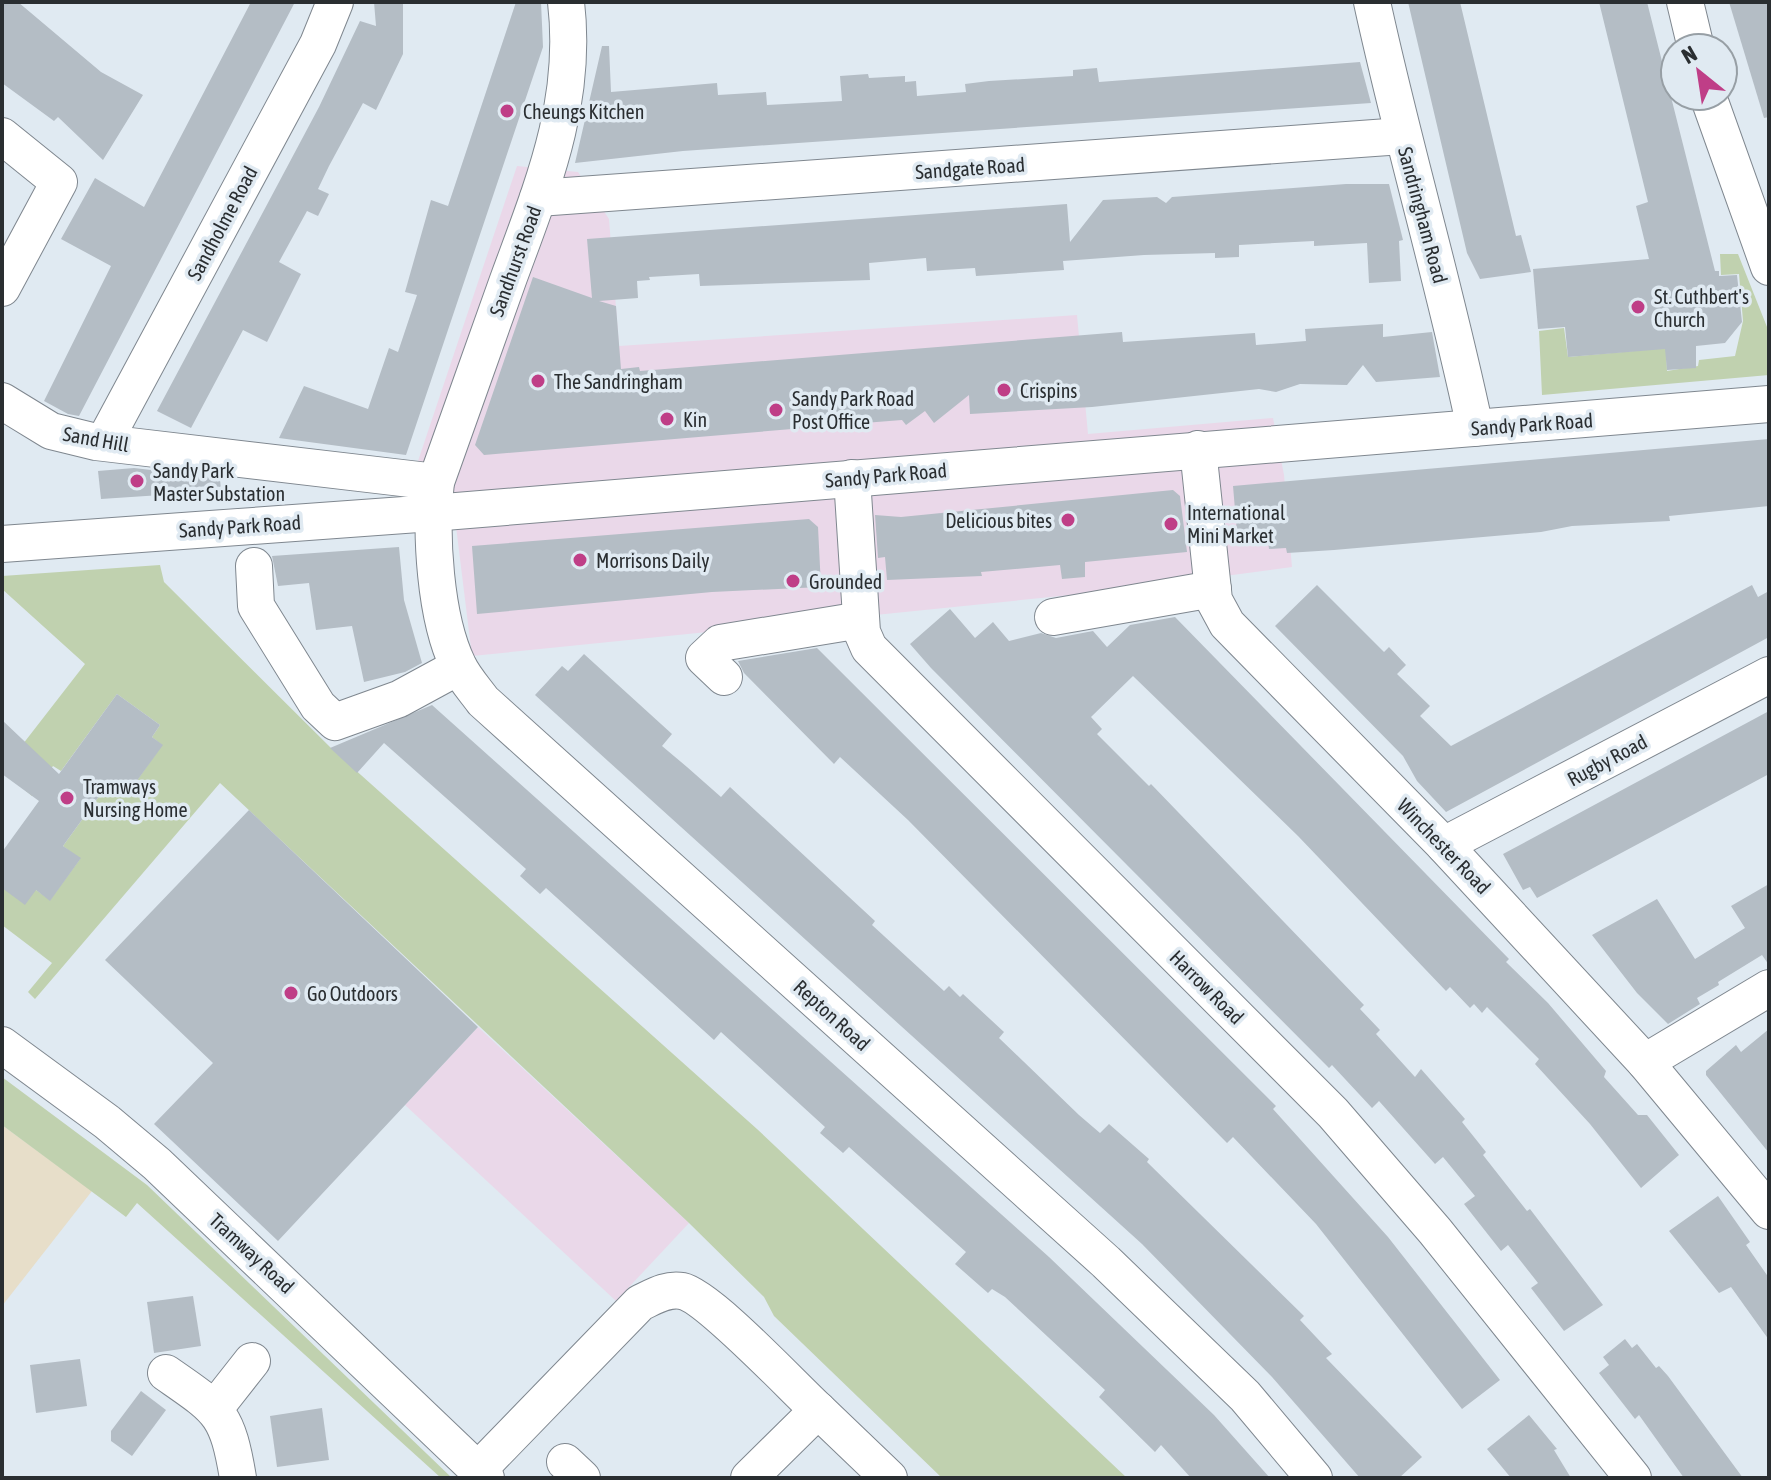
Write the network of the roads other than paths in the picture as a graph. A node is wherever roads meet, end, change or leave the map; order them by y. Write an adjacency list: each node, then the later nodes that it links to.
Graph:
1 (335, 2): 15 (street, Sandholme Road)
2 (566, 2): 9 (street, Sandhurst Road)
3 (1372, 2): 8 (street, Sandringham Road)
4 (1685, 2): 5 (street)
5 (1692, 32)
6 (1714, 112): 10 (street)
7 (2, 136): 11 (street)
8 (1402, 136): 9 (street, Sandgate Road); 14 (street, Sandringham Road)
9 (538, 198): 18 (street, Sandhurst Road)
10 (1769, 267)
11 (2, 288)
12 (2, 401): 15 (street, Sand Hill)
13 (1769, 404): 14 (street, Sandy Park Road)
14 (1475, 428): 16 (street, Sandy Park Road)
15 (104, 442): 18 (street, Sand Hill)
16 (1198, 449): 17 (street, Sandy Park Road); 21 (street, Winchester Road)
17 (852, 478): 18 (street, Sandy Park Road); 23 (street, Harrow Road)
18 (434, 498): 19 (street, Sandy Park Road); 24 (street, Repton Road)
19 (2, 544)
20 (254, 566): 24 (street)
21 (1213, 589): 22 (street); 27 (street, Winchester Road)
22 (1053, 617)
23 (861, 620): 26 (street); 41 (street, Harrow Road)
24 (458, 667): 40 (street, Repton Road)
25 (1769, 675): 27 (street, Rugby Road)
26 (724, 677)
27 (1444, 845): 30 (street, Winchester Road)
28 (1769, 988): 30 (street)
29 (2, 1045): 36 (street, Tramway Road)
30 (1645, 1062): 31 (street, Winchester Road)
31 (1769, 1211)
32 (252, 1361): 34 (street)
33 (166, 1373): 34 (street)
34 (215, 1408): 37 (street)
35 (818, 1410): 36 (street); 38 (street); 39 (street)
36 (482, 1474)
37 (238, 1478)
38 (749, 1478)
39 (889, 1478)
40 (1314, 1478)
41 (1633, 1478)

